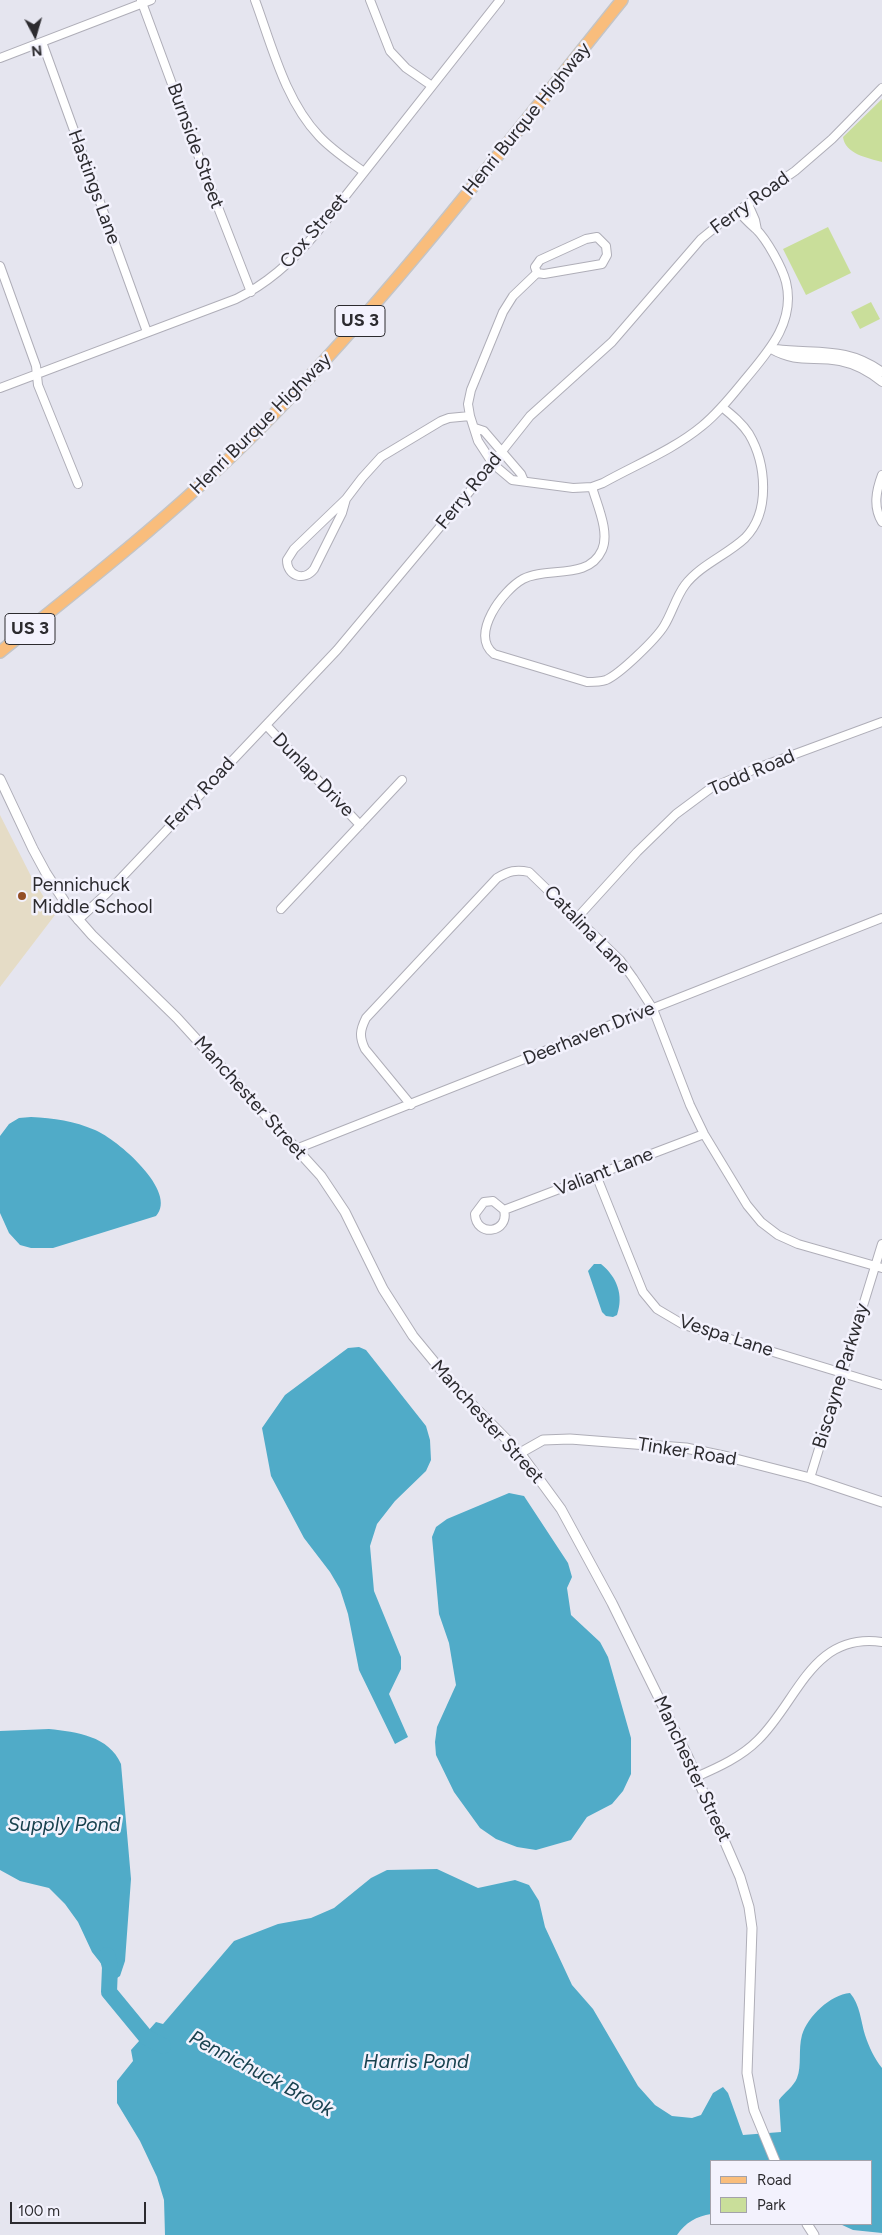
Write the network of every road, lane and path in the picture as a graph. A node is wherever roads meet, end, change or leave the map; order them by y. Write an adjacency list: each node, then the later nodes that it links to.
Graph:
1 (151, 0): 6 (street)
2 (255, 0): 12 (street)
3 (370, 0): 10 (street)
4 (500, 0): 7 (street, Cox Street)
5 (622, 0): 36 (main road, Henri Burque Highway / US 3)
6 (141, 2): 8 (street); 18 (street, Burnside Street)
7 (492, 4): 10 (street, Cox Street)
8 (42, 42): 9 (street); 19 (street, Hastings Lane)
9 (0, 58)
10 (432, 86): 12 (street, Cox Street)
11 (882, 88): 13 (street, Ferry Road)
12 (364, 172): 18 (street, Cox Street)
13 (748, 204): 14 (street, Ferry Road); 15 (street)
14 (738, 210): 15 (street); 28 (street, Ferry Road)
15 (757, 230): 20 (street)
16 (0, 266): 22 (street)
17 (537, 273): 17 (street); 26 (street)
18 (251, 292): 19 (street, Cox Street)
19 (147, 332): 22 (street, Cox Street)
20 (771, 349): 21 (street); 23 (street); 25 (street)
21 (882, 372)
22 (37, 375): 24 (street, Cox Street); 32 (street)
23 (882, 382)
24 (0, 388)
25 (722, 406): 33 (street); 33 (street)
26 (470, 416): 27 (street); 34 (street)
27 (475, 428): 28 (street); 29 (street)
28 (501, 452): 29 (street, Ferry Road); 31 (street)
29 (493, 464): 31 (street); 38 (street, Ferry Road)
30 (882, 475): 35 (street)
31 (524, 481): 33 (street)
32 (78, 484)
33 (592, 487)
34 (346, 499): 34 (street)
35 (882, 522)
36 (0, 652)
37 (882, 722): 43 (street, Todd Road)
38 (266, 725): 41 (street, Dunlap Drive); 45 (street, Ferry Road)
39 (0, 779): 45 (street, Manchester Street)
40 (402, 780): 41 (street, Dunlap Drive)
41 (360, 824): 42 (street, Dunlap Drive)
42 (281, 909)
43 (577, 918): 46 (street, Catalina Lane); 47 (street, Catalina Lane)
44 (882, 918): 46 (street, Deerhaven Drive)
45 (78, 920): 49 (street, Manchester Street)
46 (653, 1009): 47 (street, Deerhaven Drive); 48 (street, Catalina Lane)
47 (411, 1105): 49 (street, Deerhaven Drive)
48 (704, 1134): 50 (street, Valiant Lane); 53 (street, Catalina Lane)
49 (296, 1149): 56 (street, Manchester Street)
50 (596, 1175): 51 (street, Valiant Lane); 54 (street, Vespa Lane)
51 (504, 1210)
52 (882, 1244): 53 (street, Biscayne Parkway)
53 (879, 1267): 54 (street, Biscayne Parkway)
54 (842, 1372): 55 (street, Vespa Lane); 57 (street, Biscayne Parkway)
55 (882, 1385)
56 (520, 1453): 57 (street, Tinker Road); 60 (street, Manchester Street)
57 (810, 1478): 58 (street, Tinker Road)
58 (882, 1502)
59 (882, 1642): 60 (street)
60 (696, 1777): 61 (street, Manchester Street)
61 (775, 2160)

